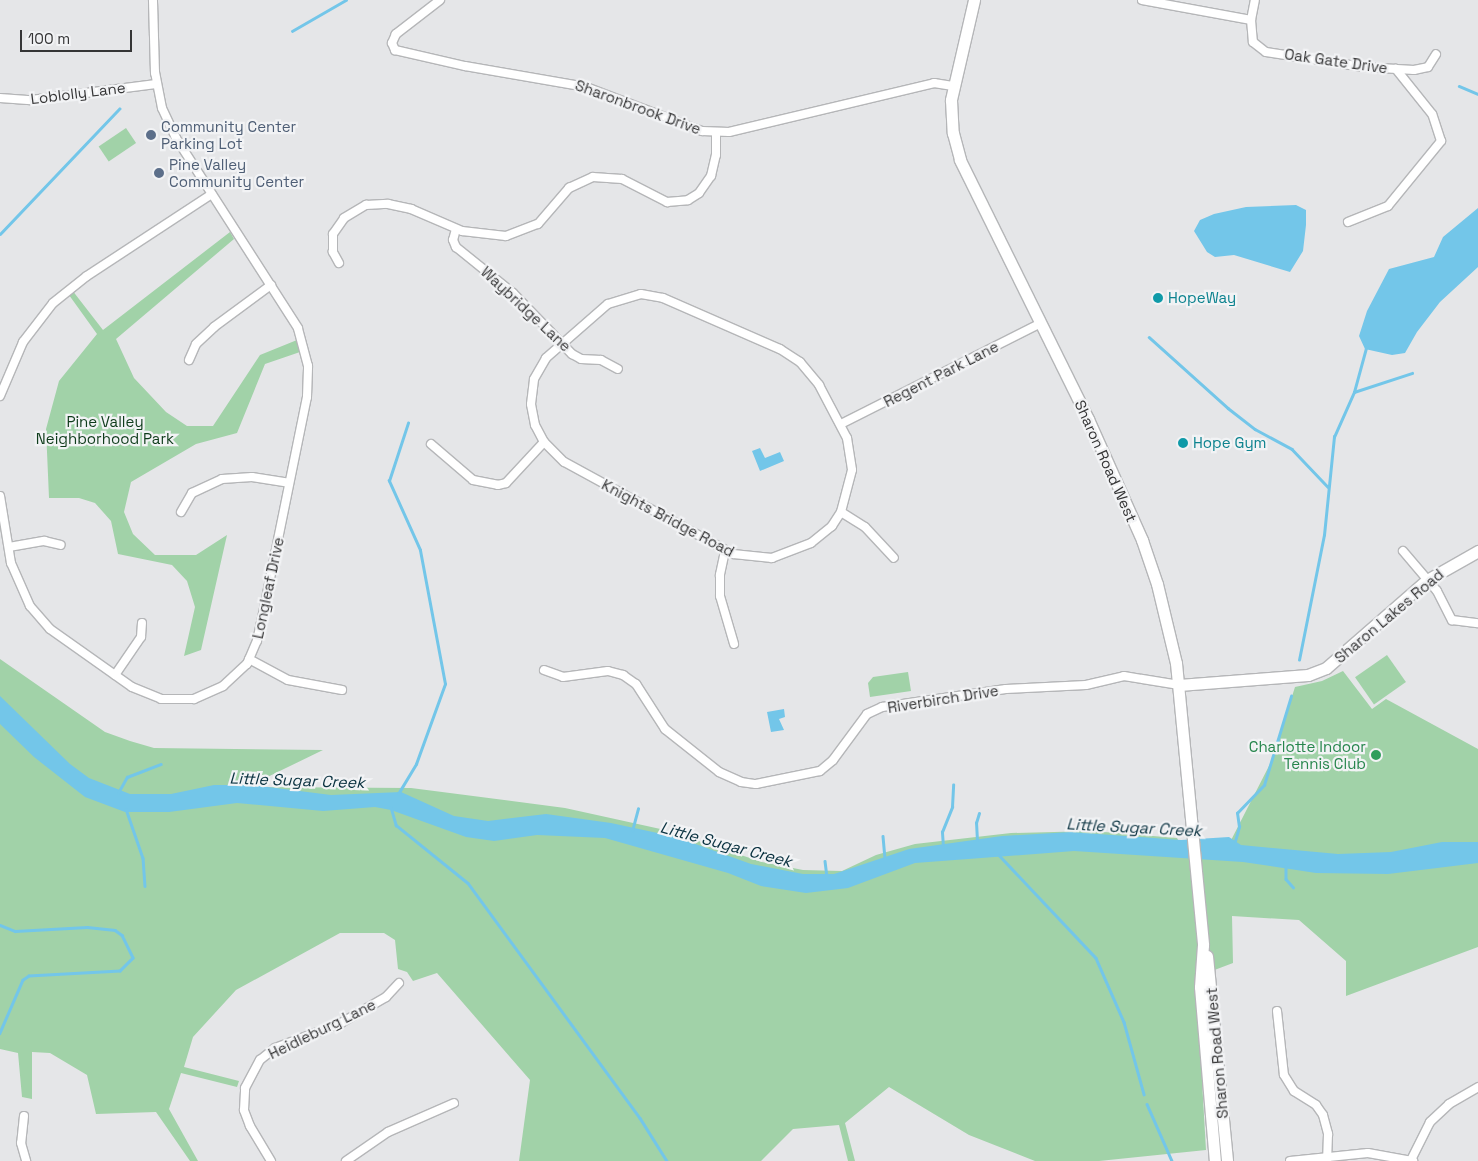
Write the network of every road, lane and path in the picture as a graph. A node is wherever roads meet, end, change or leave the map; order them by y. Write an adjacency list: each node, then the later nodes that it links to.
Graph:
1 (153, 0): 9 (street, Longleaf Drive)
2 (440, 0): 12 (street, Sharonbrook Drive)
3 (974, 0): 10 (main road, Sharon Road West)
4 (1142, 0): 6 (street)
5 (1255, 0): 6 (street)
6 (1251, 20): 8 (street, Oak Gate Drive)
7 (1436, 54): 8 (street, Oak Gate Drive)
8 (1396, 70): 14 (street)
9 (156, 84): 11 (street, Loblolly Lane); 13 (street, Longleaf Drive)
10 (953, 86): 12 (street, Sharonbrook Drive); 18 (main road, Sharon Road West)
11 (0, 98)
12 (716, 133): 15 (street)
13 (212, 194): 17 (street, Longleaf Drive); 22 (street)
14 (1348, 222)
15 (456, 229): 16 (street); 19 (street, Waybridge Lane)
16 (339, 263)
17 (271, 285): 20 (street); 26 (street, Longleaf Drive)
18 (1041, 323): 23 (street, Regent Park Lane); 43 (main road, Sharon Road West)
19 (562, 342): 21 (street, Waybridge Lane); 23 (street, Knights Bridge Road); 24 (street, Knights Bridge Road)
20 (190, 360)
21 (618, 369)
22 (0, 396)
23 (841, 424): 29 (street, Knights Bridge Road)
24 (544, 442): 25 (street); 32 (street, Knights Bridge Road)
25 (431, 444)
26 (289, 483): 28 (street); 40 (street, Longleaf Drive)
27 (0, 496): 31 (street, Longleaf Drive)
28 (180, 512)
29 (842, 512): 32 (street, Knights Bridge Road); 35 (street)
30 (61, 545): 31 (street)
31 (9, 547): 42 (street, Longleaf Drive)
32 (725, 550): 39 (street)
33 (1403, 551): 36 (street)
34 (1478, 551): 36 (main road, Sharon Lakes Road)
35 (894, 558)
36 (1427, 580): 38 (street); 43 (main road, Sharon Lakes Road)
37 (142, 623): 42 (street)
38 (1478, 624)
39 (734, 644)
40 (249, 659): 42 (street, Longleaf Drive); 44 (street)
41 (544, 670): 43 (street, Riverbirch Drive)
42 (115, 675)
43 (1179, 685): 45 (main road, Sharon Road West)
44 (342, 690)
45 (1203, 945): 55 (main road, Sharon Road West); 56 (main road, Sharon Road West)
46 (399, 983): 53 (street, Heidleburg Lane)
47 (1277, 1011): 51 (street)
48 (1478, 1087): 58 (street)
49 (454, 1103): 54 (street)
50 (24, 1116): 52 (street)
51 (1327, 1158): 57 (street); 58 (street)
52 (26, 1161)
53 (270, 1161)
54 (346, 1161)
55 (1214, 1161)
56 (1227, 1161)
57 (1290, 1161)
58 (1412, 1161)

